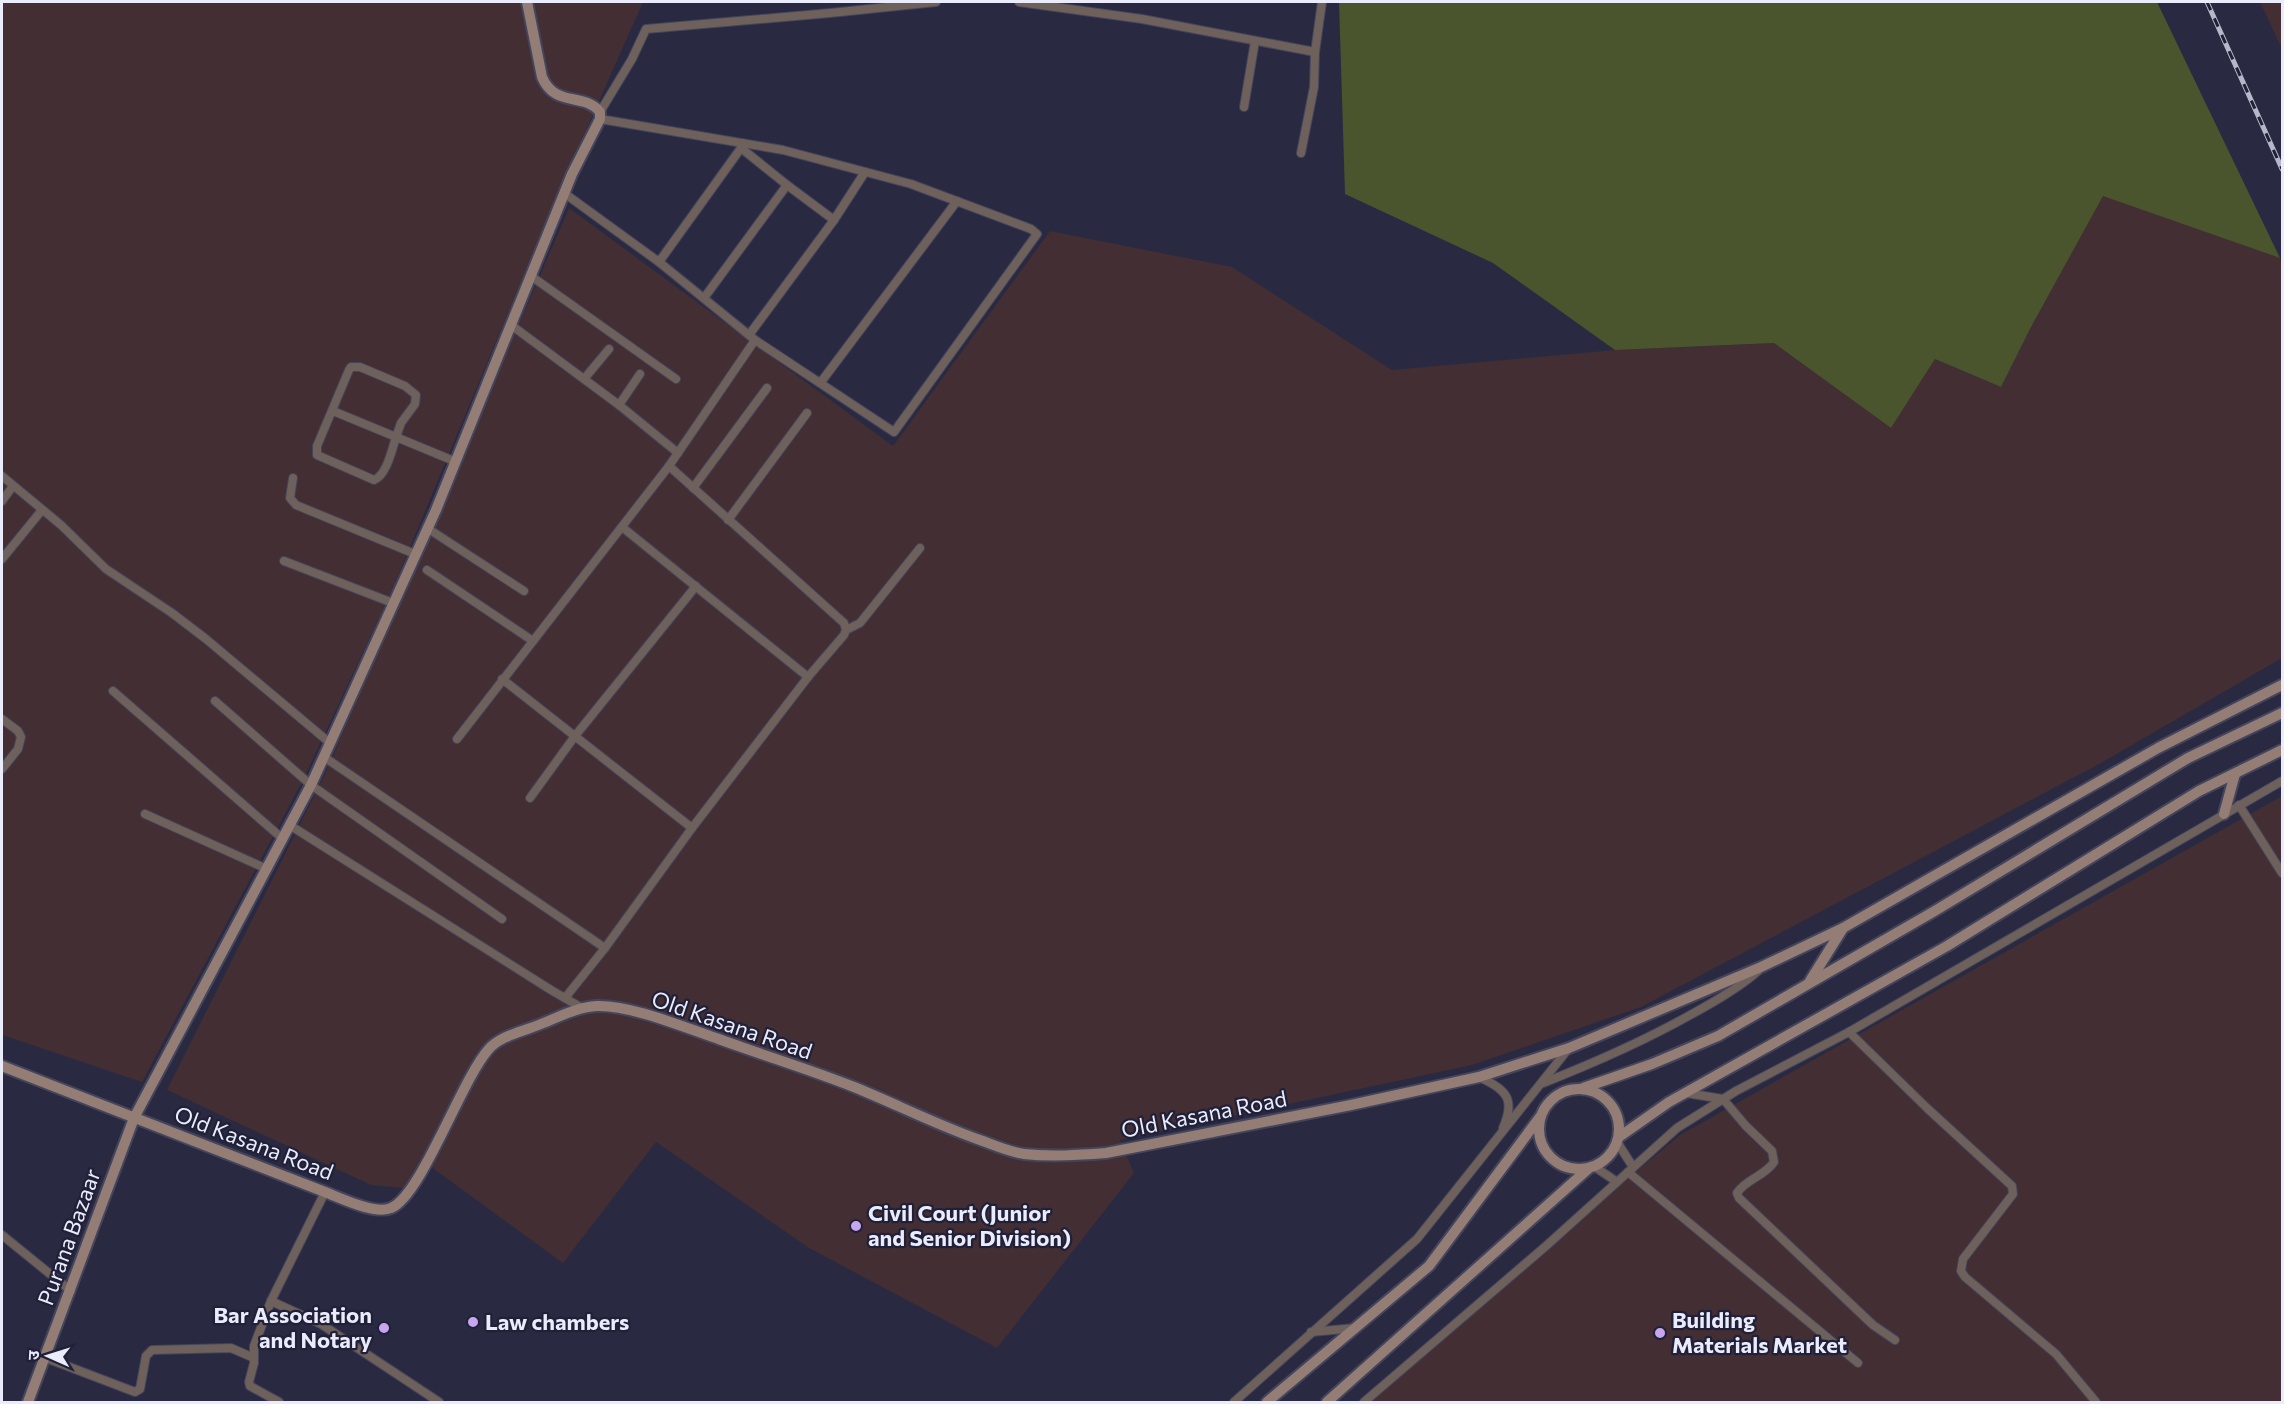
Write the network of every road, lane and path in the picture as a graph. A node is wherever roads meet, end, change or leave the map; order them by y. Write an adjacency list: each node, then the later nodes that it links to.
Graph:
1 (527, 2): 8 (street)
2 (936, 2): 8 (street)
3 (1019, 2): 5 (street)
4 (1322, 2): 6 (street)
5 (1255, 41): 6 (street); 7 (street)
6 (1315, 52): 10 (street)
7 (1244, 107)
8 (600, 116): 9 (street); 13 (street, Purana Bazaar)
9 (741, 145): 11 (street); 12 (street); 16 (street)
10 (1301, 153)
11 (865, 172): 14 (street); 15 (street)
12 (787, 185): 15 (street); 18 (street)
13 (564, 193): 16 (street); 17 (street, Purana Bazaar)
14 (957, 201): 25 (street); 25 (street)
15 (834, 220): 20 (street)
16 (659, 262): 18 (street)
17 (531, 276): 19 (street, Purana Bazaar); 24 (street)
18 (704, 298): 20 (street)
19 (511, 325): 23 (street); 32 (street, Purana Bazaar)
20 (752, 338): 25 (street); 31 (street)
21 (609, 349): 23 (street)
22 (640, 374): 27 (street)
23 (584, 379): 27 (street)
24 (676, 380)
25 (821, 382)
26 (767, 388): 37 (street)
27 (619, 405): 31 (street)
28 (333, 411): 30 (street); 30 (street); 30 (street)
29 (807, 413): 40 (street)
30 (396, 436): 32 (street)
31 (678, 453): 33 (street)
32 (454, 461): 42 (street, Purana Bazaar)
33 (669, 466): 37 (street); 41 (street)
34 (2, 476): 36 (street)
35 (293, 478): 44 (street)
36 (13, 486): 38 (street); 39 (street)
37 (693, 488): 40 (street)
38 (2, 501)
39 (42, 510): 45 (street); 62 (street)
40 (728, 520): 51 (street)
41 (622, 527): 48 (street); 52 (street)
42 (427, 528): 44 (street, Purana Bazaar); 49 (street)
43 (920, 548): 51 (street)
44 (415, 554): 50 (street, Purana Bazaar)
45 (2, 559)
46 (284, 561): 50 (street)
47 (428, 570): 52 (street)
48 (696, 586): 53 (street); 60 (street)
49 (524, 591)
50 (393, 603): 62 (street, Purana Bazaar)
51 (846, 630): 53 (street)
52 (532, 641): 54 (street)
53 (808, 677): 74 (street)
54 (502, 679): 60 (street); 61 (street)
55 (2283, 685): 79 (street, Old Kasana Road)
56 (114, 691): 75 (street)
57 (215, 701): 68 (street)
58 (2283, 713): 82 (street)
59 (2, 719): 65 (street)
60 (575, 736): 69 (street); 74 (street)
61 (457, 738)
62 (330, 743): 64 (street, Purana Bazaar)
63 (2283, 750): 66 (street)
64 (324, 757): 68 (street, Purana Bazaar); 80 (street)
65 (3, 766)
66 (2235, 774): 72 (street); 91 (street)
67 (2283, 781): 70 (street)
68 (311, 785): 73 (street, Purana Bazaar); 78 (street)
69 (530, 798)
70 (2239, 806): 72 (street); 77 (street)
71 (145, 814): 76 (street)
72 (2224, 814): 85 (street)
73 (291, 826): 75 (street, Purana Bazaar); 83 (street)
74 (692, 828): 80 (street)
75 (284, 839): 76 (street, Purana Bazaar)
76 (267, 869): 94 (street, Purana Bazaar)
77 (2283, 873)
78 (502, 919)
79 (1843, 928): 81 (street, Old Kasana Road); 82 (street)
80 (605, 948): 83 (street)
81 (1761, 967): 86 (street, Old Kasana Road); 89 (street)
82 (1807, 985): 90 (street)
83 (565, 998): 84 (street)
84 (582, 1008): 88 (street, Old Kasana Road); 100 (street, Old Kasana Road)
85 (1849, 1032): 92 (street); 117 (street)
86 (1569, 1048): 88 (street, Old Kasana Road); 89 (street)
87 (2, 1066): 94 (street, Old Kasana Road)
88 (1479, 1077): 95 (street)
89 (1542, 1083): 95 (street)
90 (1583, 1088): 93 (street); 96 (street)
91 (1685, 1093): 92 (street); 96 (street)
92 (1723, 1099): 98 (street); 106 (street)
93 (1540, 1117): 97 (street); 104 (street)
94 (134, 1118): 100 (street, Old Kasana Road); 102 (street, Purana Bazaar)
95 (1498, 1137): 105 (street)
96 (1618, 1139): 97 (street); 98 (street)
97 (1591, 1168): 99 (street); 115 (street)
98 (1631, 1170): 99 (street); 109 (street)
99 (1617, 1182): 116 (street)
100 (326, 1192): 103 (street)
101 (2, 1235): 102 (street)
102 (71, 1291): 107 (street, Purana Bazaar)
103 (271, 1301): 108 (street); 112 (street)
104 (1356, 1328): 105 (street); 114 (street)
105 (1311, 1332): 113 (street)
106 (1895, 1340)
107 (46, 1358): 108 (street); 110 (street, Purana Bazaar)
108 (254, 1358): 111 (street)
109 (1858, 1363)
110 (28, 1402)
111 (279, 1402)
112 (439, 1402)
113 (1234, 1402)
114 (1267, 1402)
115 (1327, 1402)
116 (1364, 1402)
117 (2096, 1402)

